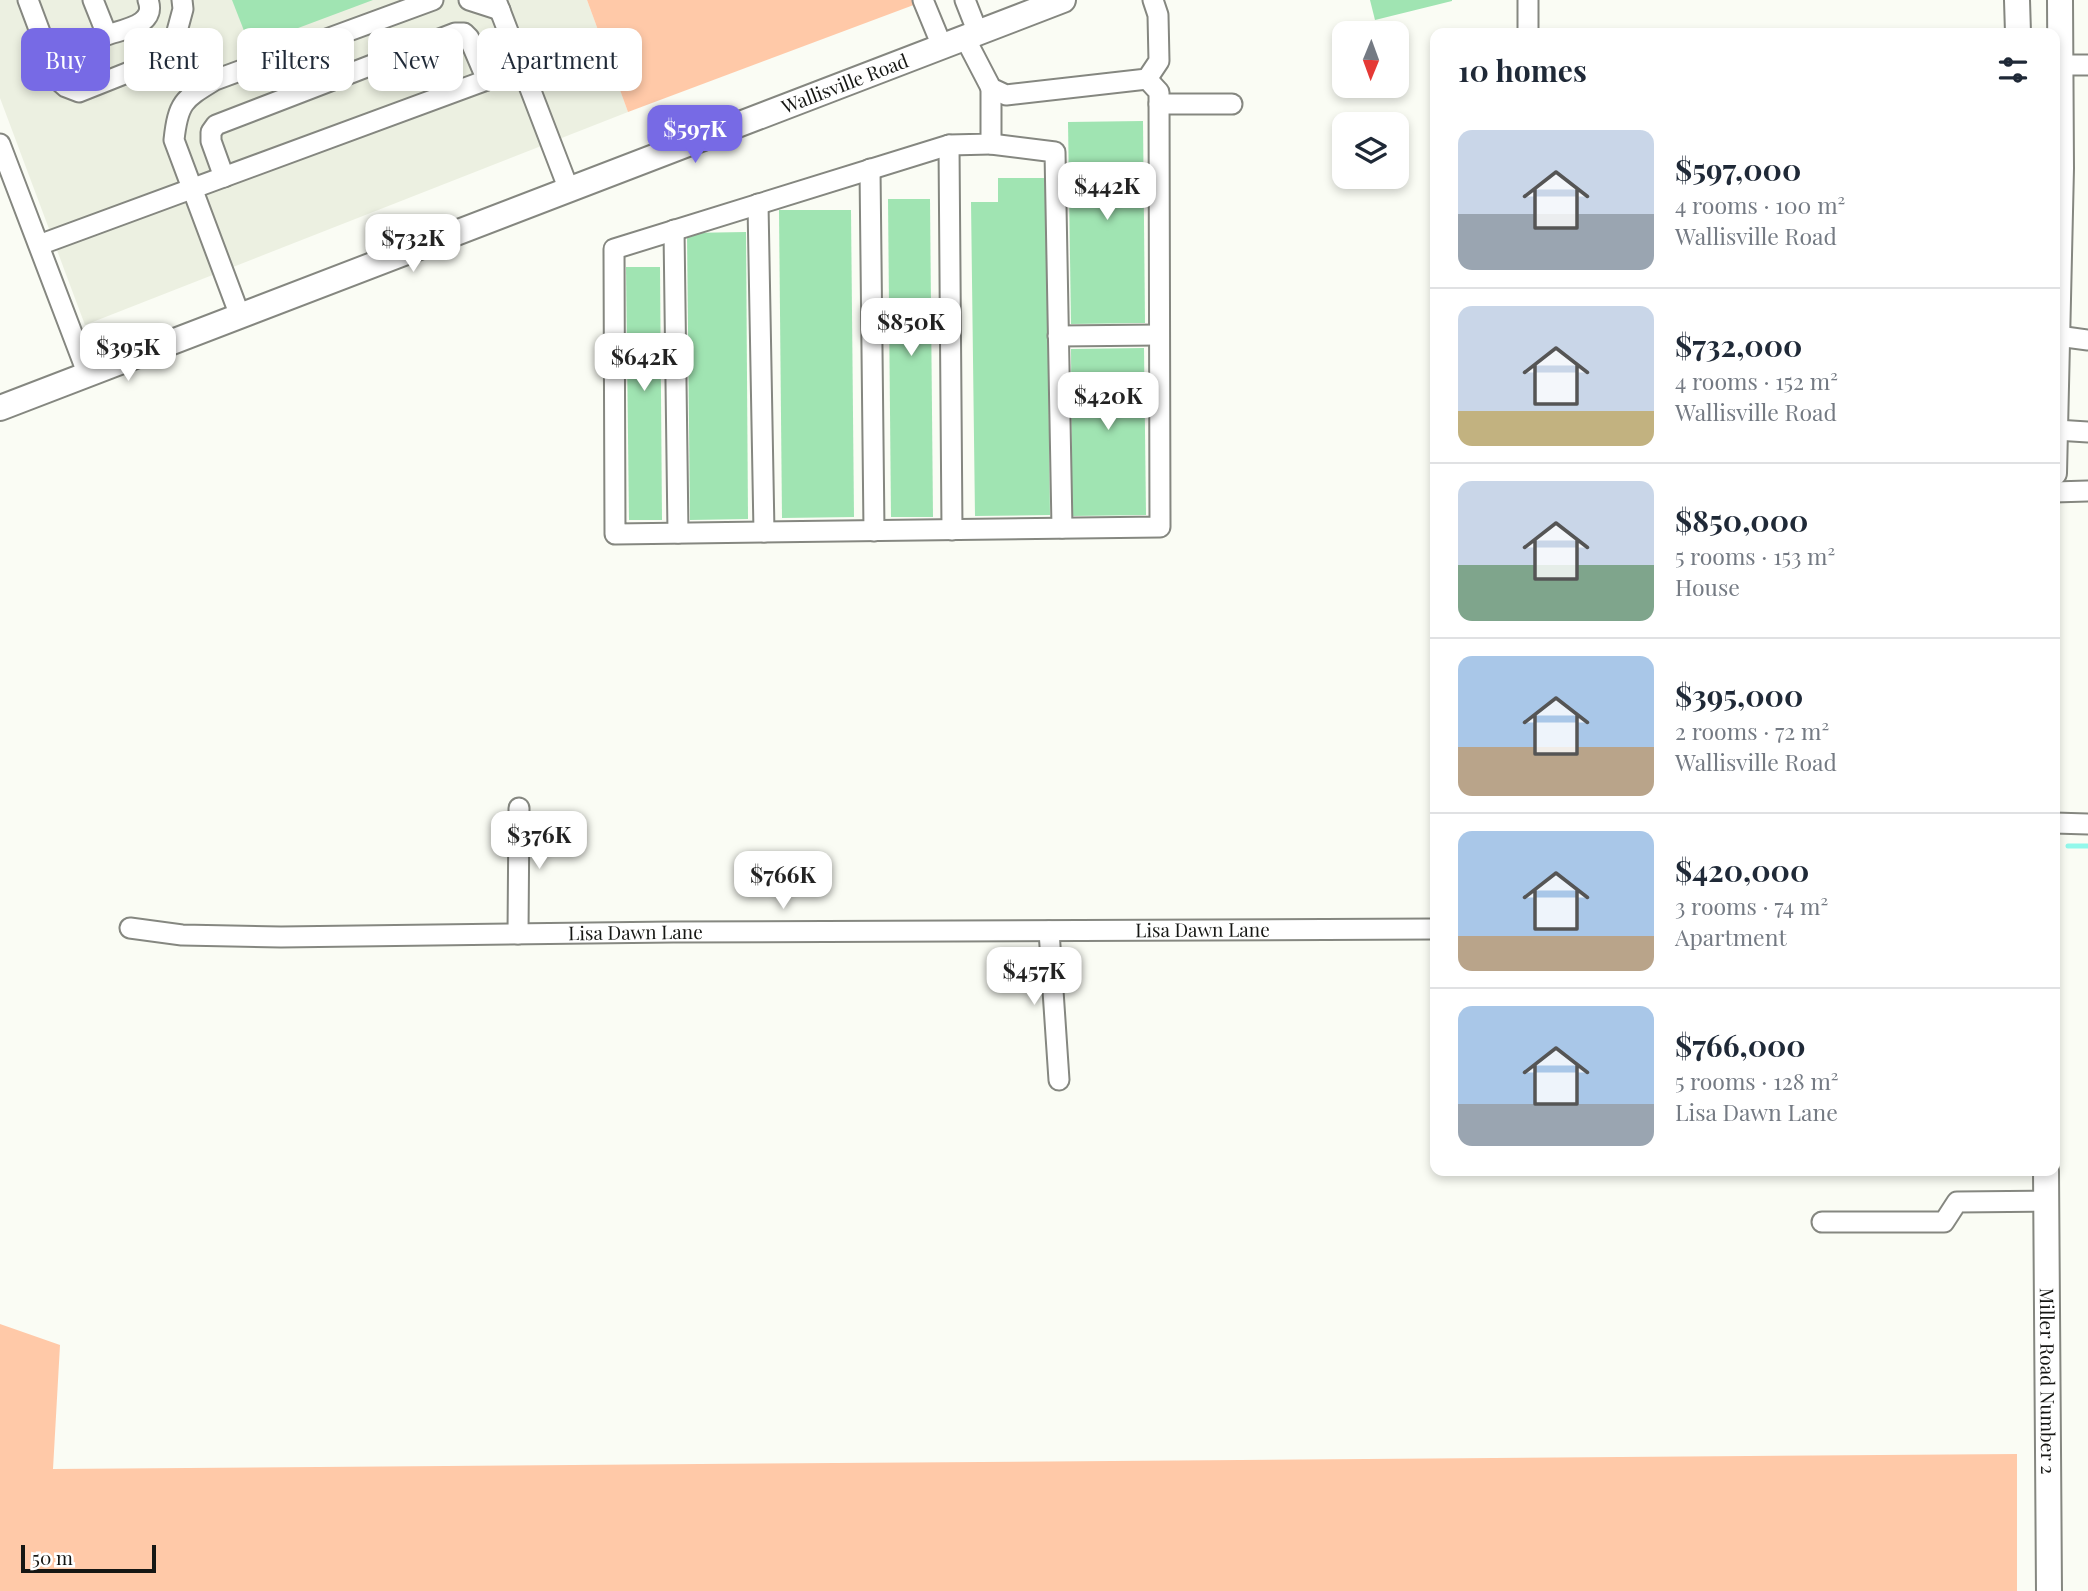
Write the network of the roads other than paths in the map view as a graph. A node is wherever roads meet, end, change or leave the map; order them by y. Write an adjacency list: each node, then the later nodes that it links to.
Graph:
1 (28, 0): 4 (street)
2 (93, 0): 3 (street)
3 (148, 0)
4 (182, 0)
5 (433, 0): 34 (street)
6 (469, 0): 14 (street)
7 (923, 0): 19 (street)
8 (965, 0): 19 (street)
9 (1063, 0): 19 (main road, Wallisville Road)
10 (1153, 0): 23 (street)
11 (1528, 0): 16 (street)
12 (2017, 0): 17 (main road)
13 (2060, 0): 18 (main road)
14 (498, 5): 15 (street)
15 (507, 28)
16 (1528, 28)
17 (2018, 28)
18 (2059, 28)
19 (962, 39): 25 (street); 35 (main road, Wallisville Road)
20 (477, 58): 33 (street)
21 (2060, 65): 22 (street)
22 (2088, 65)
23 (1147, 79): 25 (street); 27 (street)
24 (477, 83): 33 (street)
25 (991, 88): 30 (street)
26 (531, 91): 35 (street)
27 (1159, 104): 28 (street); 40 (street)
28 (1232, 104)
29 (0, 144): 38 (street)
30 (991, 144): 31 (street); 41 (street)
31 (949, 145): 32 (street); 51 (street)
32 (870, 169): 36 (street); 52 (street)
33 (224, 177): 34 (street)
34 (191, 189): 38 (street); 39 (street)
35 (569, 190): 39 (main road, Wallisville Road)
36 (758, 204): 37 (street); 53 (street)
37 (674, 230): 54 (street); 54 (street)
38 (39, 245): 44 (street)
39 (240, 316): 44 (main road, Wallisville Road)
40 (1159, 335): 41 (street); 50 (street)
41 (1058, 336): 50 (street)
42 (2060, 336): 43 (street)
43 (2088, 340)
44 (88, 374): 45 (main road, Wallisville Road)
45 (0, 408)
46 (2060, 430): 47 (street)
47 (2088, 432)
48 (2088, 491): 49 (street)
49 (2060, 492)
50 (1062, 528): 51 (street)
51 (951, 530): 52 (street)
52 (874, 531): 53 (street)
53 (764, 532): 54 (street)
54 (678, 533)
55 (519, 808): 61 (street)
56 (2060, 823): 57 (street)
57 (2088, 824)
58 (130, 928): 61 (street, Lisa Dawn Lane)
59 (1430, 929): 60 (street, Lisa Dawn Lane)
60 (1049, 931): 61 (street, Lisa Dawn Lane); 62 (street)
61 (519, 934)
62 (1059, 1080)
63 (2046, 1176): 64 (main road, Miller Road Number 2)
64 (2046, 1201): 65 (street); 66 (main road, Miller Road Number 2)
65 (1822, 1222)
66 (2049, 1591)

